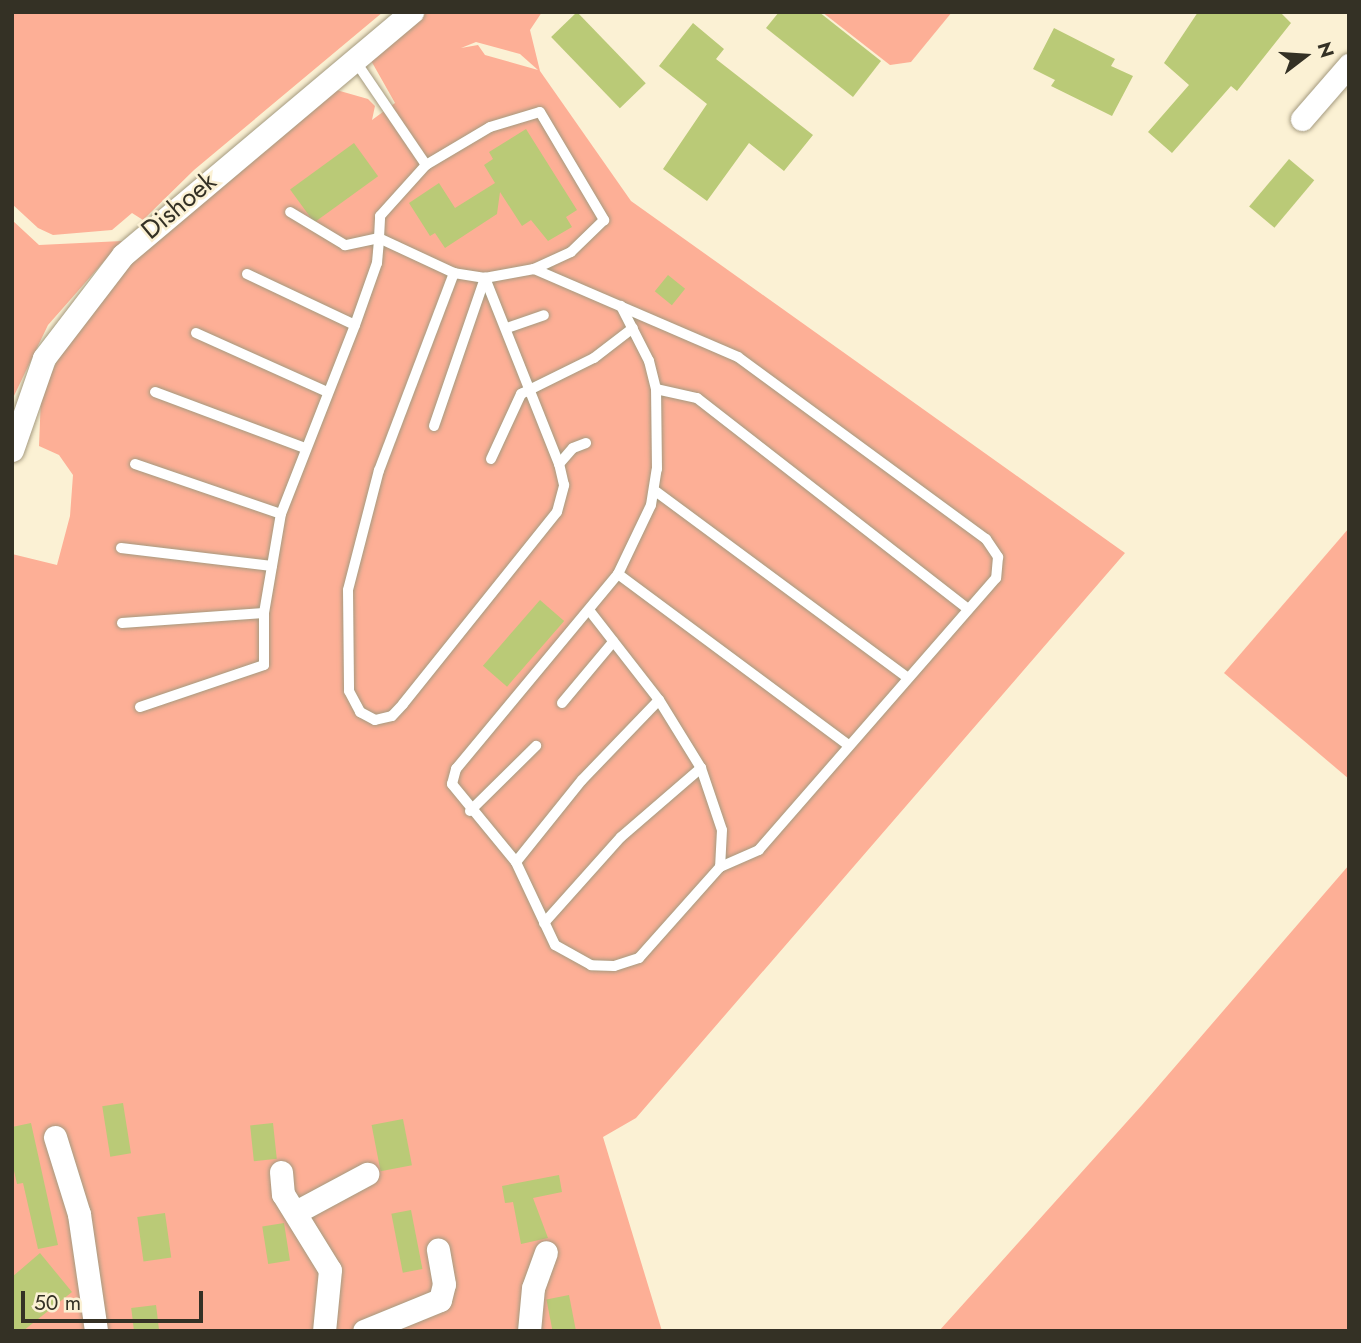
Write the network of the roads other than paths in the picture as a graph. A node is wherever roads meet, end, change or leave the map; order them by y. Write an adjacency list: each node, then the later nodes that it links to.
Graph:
1 (412, 12): 2 (street, Dishoek)
2 (354, 59): 5 (lane); 25 (street, Dishoek)
3 (1349, 65): 4 (street)
4 (1302, 119)
5 (426, 164): 7 (lane); 8 (lane)
6 (290, 212): 7 (lane)
7 (379, 238): 9 (lane); 14 (lane)
8 (534, 269): 11 (lane); 12 (lane)
9 (454, 273): 11 (lane); 28 (lane)
10 (247, 274): 14 (lane)
11 (485, 278): 15 (lane); 22 (lane)
12 (621, 306): 16 (lane); 34 (lane)
13 (544, 315): 15 (lane)
14 (355, 325): 21 (lane)
15 (507, 328): 18 (lane)
16 (633, 328): 18 (lane); 19 (lane)
17 (196, 333): 21 (lane)
18 (531, 387): 26 (lane); 28 (lane)
19 (656, 389): 29 (lane); 34 (lane)
20 (155, 392): 24 (lane)
21 (327, 392): 24 (lane)
22 (434, 426)
23 (586, 443): 28 (lane)
24 (305, 448): 30 (lane)
25 (12, 450)
26 (491, 459)
27 (135, 464): 30 (lane)
28 (559, 464)
29 (653, 490): 33 (lane); 39 (lane)
30 (281, 514): 32 (lane)
31 (121, 548): 32 (lane)
32 (272, 566): 36 (lane)
33 (618, 574): 35 (lane); 43 (lane)
34 (968, 609): 39 (lane)
35 (589, 610): 38 (lane); 46 (lane)
36 (264, 612): 37 (lane); 42 (lane)
37 (122, 623)
38 (613, 642): 40 (lane); 41 (lane)
39 (908, 678): 43 (lane)
40 (659, 700): 45 (lane); 47 (lane)
41 (562, 703)
42 (140, 707)
43 (848, 745): 48 (lane)
44 (536, 746): 46 (lane)
45 (701, 768): 48 (lane); 49 (lane)
46 (470, 811): 47 (lane)
47 (516, 862): 49 (lane)
48 (719, 867): 49 (lane)
49 (544, 923)
50 (55, 1137): 56 (street)
51 (281, 1172): 53 (street)
52 (367, 1174): 53 (street)
53 (296, 1212): 57 (street)
54 (438, 1250): 58 (street)
55 (546, 1252): 59 (street)
56 (96, 1331)
57 (324, 1331)
58 (364, 1331)
59 (530, 1331)

